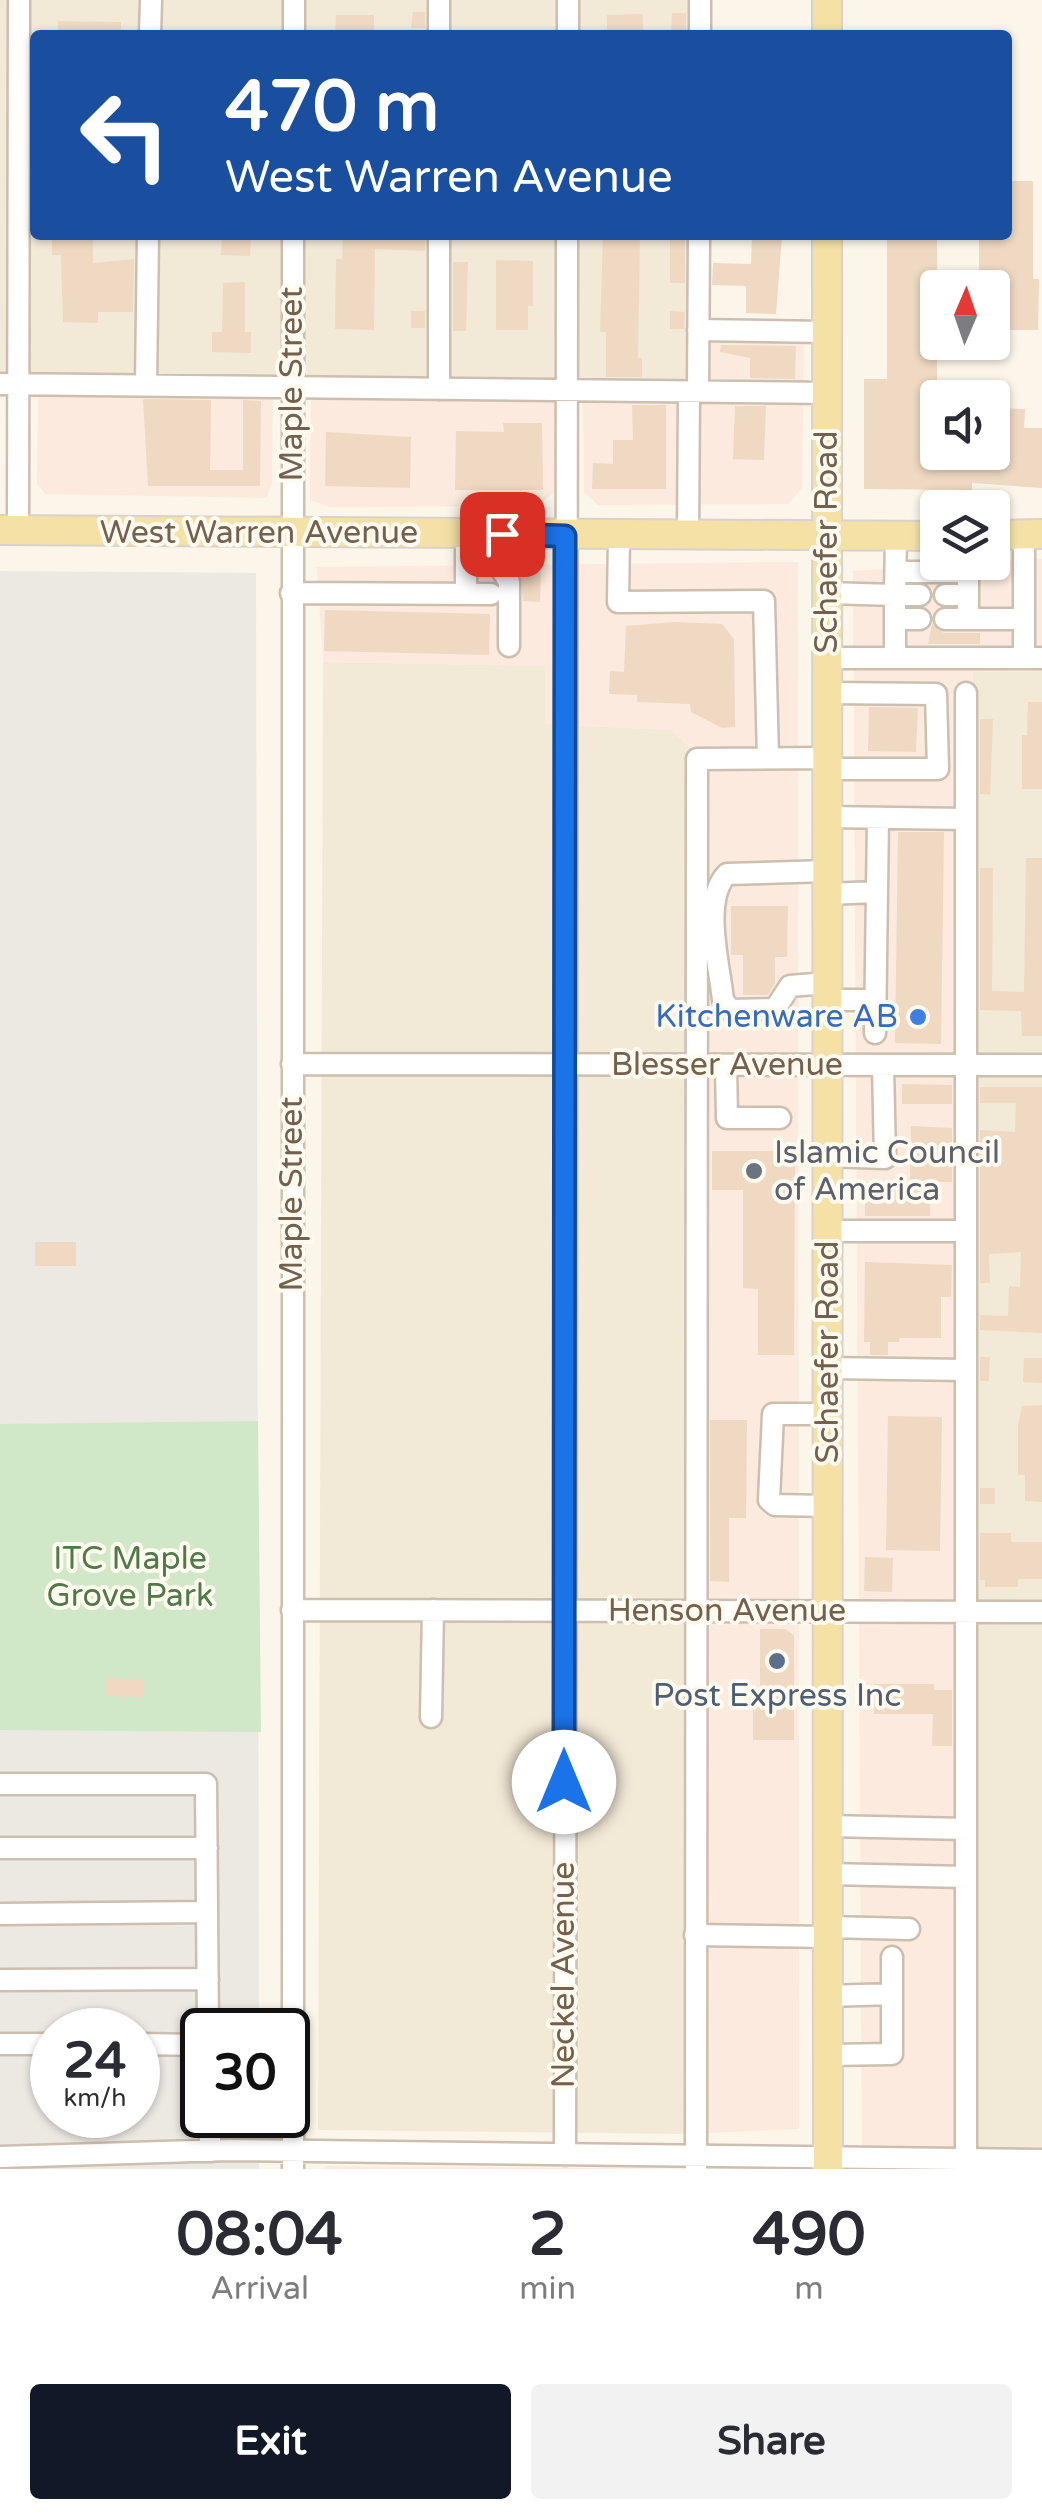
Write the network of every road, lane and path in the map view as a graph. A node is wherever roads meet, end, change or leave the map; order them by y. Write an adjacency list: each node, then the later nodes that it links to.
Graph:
1 (19, 0): 22 (street)
2 (151, 0): 8 (street)
3 (294, 0): 9 (street)
4 (439, 0): 10 (street)
5 (568, 0): 11 (street)
6 (700, 0): 12 (street)
7 (827, 0): 13 (main road)
8 (150, 30)
9 (294, 30)
10 (439, 30)
11 (568, 30)
12 (700, 30)
13 (827, 30)
14 (148, 240): 23 (street)
15 (293, 240): 24 (street, Maple Street)
16 (439, 240): 25 (street)
17 (566, 240): 26 (street, Neckel Avenue)
18 (699, 240): 20 (street)
19 (827, 240): 21 (main road, Schaefer Road)
20 (698, 330): 21 (street); 27 (street)
21 (827, 332): 28 (main road, Schaefer Road)
22 (9, 384): 23 (street); 29 (street)
23 (146, 385): 24 (street)
24 (292, 386): 25 (street); 33 (street, Maple Street)
25 (439, 389): 26 (street)
26 (566, 391): 27 (street); 34 (street, Neckel Avenue)
27 (693, 392): 28 (street); 36 (street)
28 (827, 393): 39 (main road, Schaefer Road)
29 (9, 531): 33 (main road, West Warren Avenue)
30 (502, 534): 32 (main road, West Warren Avenue); 34 (main road, West Warren Avenue); 56 (street)
31 (1033, 534): 55 (street)
32 (466, 535): 33 (main road, West Warren Avenue); 45 (street)
33 (292, 536): 44 (street, Maple Street)
34 (565, 536): 35 (main road, West Warren Avenue); 79 (street, Neckel Avenue)
35 (619, 536): 36 (main road, West Warren Avenue); 64 (street)
36 (688, 536): 39 (main road, West Warren Avenue)
37 (896, 536): 38 (main road, West Warren Avenue); 39 (main road, West Warren Avenue); 41 (street)
38 (920, 536)
39 (827, 537): 43 (main road, Schaefer Road)
40 (920, 571): 41 (street)
41 (896, 572): 47 (street)
42 (968, 580): 49 (street)
43 (827, 593): 47 (street); 57 (main road, Schaefer Road)
44 (291, 594): 45 (street); 74 (street, Maple Street)
45 (466, 594): 46 (street)
46 (491, 594)
47 (895, 595): 48 (street); 51 (street)
48 (920, 595)
49 (968, 595): 50 (street); 54 (street)
50 (945, 596)
51 (895, 619): 52 (street); 58 (street)
52 (920, 619)
53 (945, 619): 54 (street)
54 (968, 619): 55 (street)
55 (1024, 619): 60 (street)
56 (509, 646)
57 (827, 658): 58 (street); 61 (main road, Schaefer Road)
58 (894, 658): 59 (street)
59 (936, 658): 60 (street); 63 (street)
60 (1033, 658)
61 (826, 693): 63 (street); 65 (main road, Schaefer Road)
62 (966, 693): 68 (street)
63 (936, 694): 65 (street)
64 (768, 758): 65 (street); 75 (street)
65 (826, 764): 66 (main road, Schaefer Road)
66 (826, 817): 67 (street); 69 (main road, Schaefer Road)
67 (878, 818): 68 (street); 70 (street)
68 (966, 819): 77 (street)
69 (827, 882): 70 (street); 71 (main road, Schaefer Road); 71 (street)
70 (878, 892): 72 (street)
71 (827, 991): 72 (street); 81 (main road, Schaefer Road)
72 (875, 1000): 73 (street)
73 (875, 1033)
74 (292, 1064): 79 (street, Blesser Avenue); 90 (street, Maple Street)
75 (696, 1065): 79 (street, Blesser Avenue); 80 (street, Blesser Avenue); 93 (street)
76 (884, 1065): 77 (street, Blesser Avenue); 81 (street, Blesser Avenue); 83 (street)
77 (966, 1065): 78 (street, Blesser Avenue); 85 (street)
78 (1042, 1065)
79 (564, 1066): 92 (street, Neckel Avenue)
80 (726, 1066): 81 (street, Blesser Avenue); 82 (street)
81 (828, 1066): 83 (main road, Schaefer Road)
82 (780, 1118)
83 (828, 1156): 84 (main road, Schaefer Road)
84 (828, 1231): 85 (street); 86 (main road, Schaefer Road)
85 (966, 1231): 87 (street)
86 (828, 1368): 87 (street); 88 (main road, Schaefer Road)
87 (966, 1370): 96 (street)
88 (828, 1414): 89 (main road, Schaefer Road); 89 (street)
89 (828, 1506): 94 (main road, Schaefer Road)
90 (292, 1610): 91 (street, Henson Avenue); 123 (street, Maple Street)
91 (433, 1610): 92 (street, Henson Avenue); 97 (street)
92 (564, 1610): 93 (street, Henson Avenue); 119 (street, Neckel Avenue)
93 (695, 1611): 94 (street, Henson Avenue); 109 (street)
94 (828, 1612): 96 (street, Henson Avenue); 99 (main road, Schaefer Road)
95 (1042, 1612): 96 (street, Henson Avenue)
96 (966, 1613): 100 (street)
97 (431, 1717)
98 (0, 1784): 102 (street)
99 (828, 1826): 100 (street); 103 (main road, Schaefer Road)
100 (966, 1829): 104 (street)
101 (0, 1848): 102 (street)
102 (207, 1848): 105 (street)
103 (828, 1874): 104 (street); 108 (main road, Schaefer Road)
104 (966, 1878): 127 (street)
105 (208, 1912): 106 (street); 111 (street)
106 (0, 1914)
107 (909, 1929): 108 (street)
108 (828, 1932): 109 (street); 114 (main road, Schaefer Road)
109 (695, 1935): 124 (street)
110 (892, 1957): 113 (street)
111 (208, 1979): 112 (street); 115 (street)
112 (0, 1980)
113 (892, 1994): 114 (street); 118 (street)
114 (828, 1996): 118 (main road, Schaefer Road)
115 (208, 2008)
116 (0, 2044): 117 (street)
117 (30, 2044)
118 (828, 2054): 126 (main road, Schaefer Road)
119 (564, 2156): 123 (street); 124 (street)
120 (0, 2157): 121 (street)
121 (222, 2157): 123 (street)
122 (1042, 2160): 127 (street)
123 (293, 2161)
124 (696, 2163): 125 (street)
125 (765, 2163): 126 (street)
126 (828, 2163): 127 (street)
127 (966, 2164)

